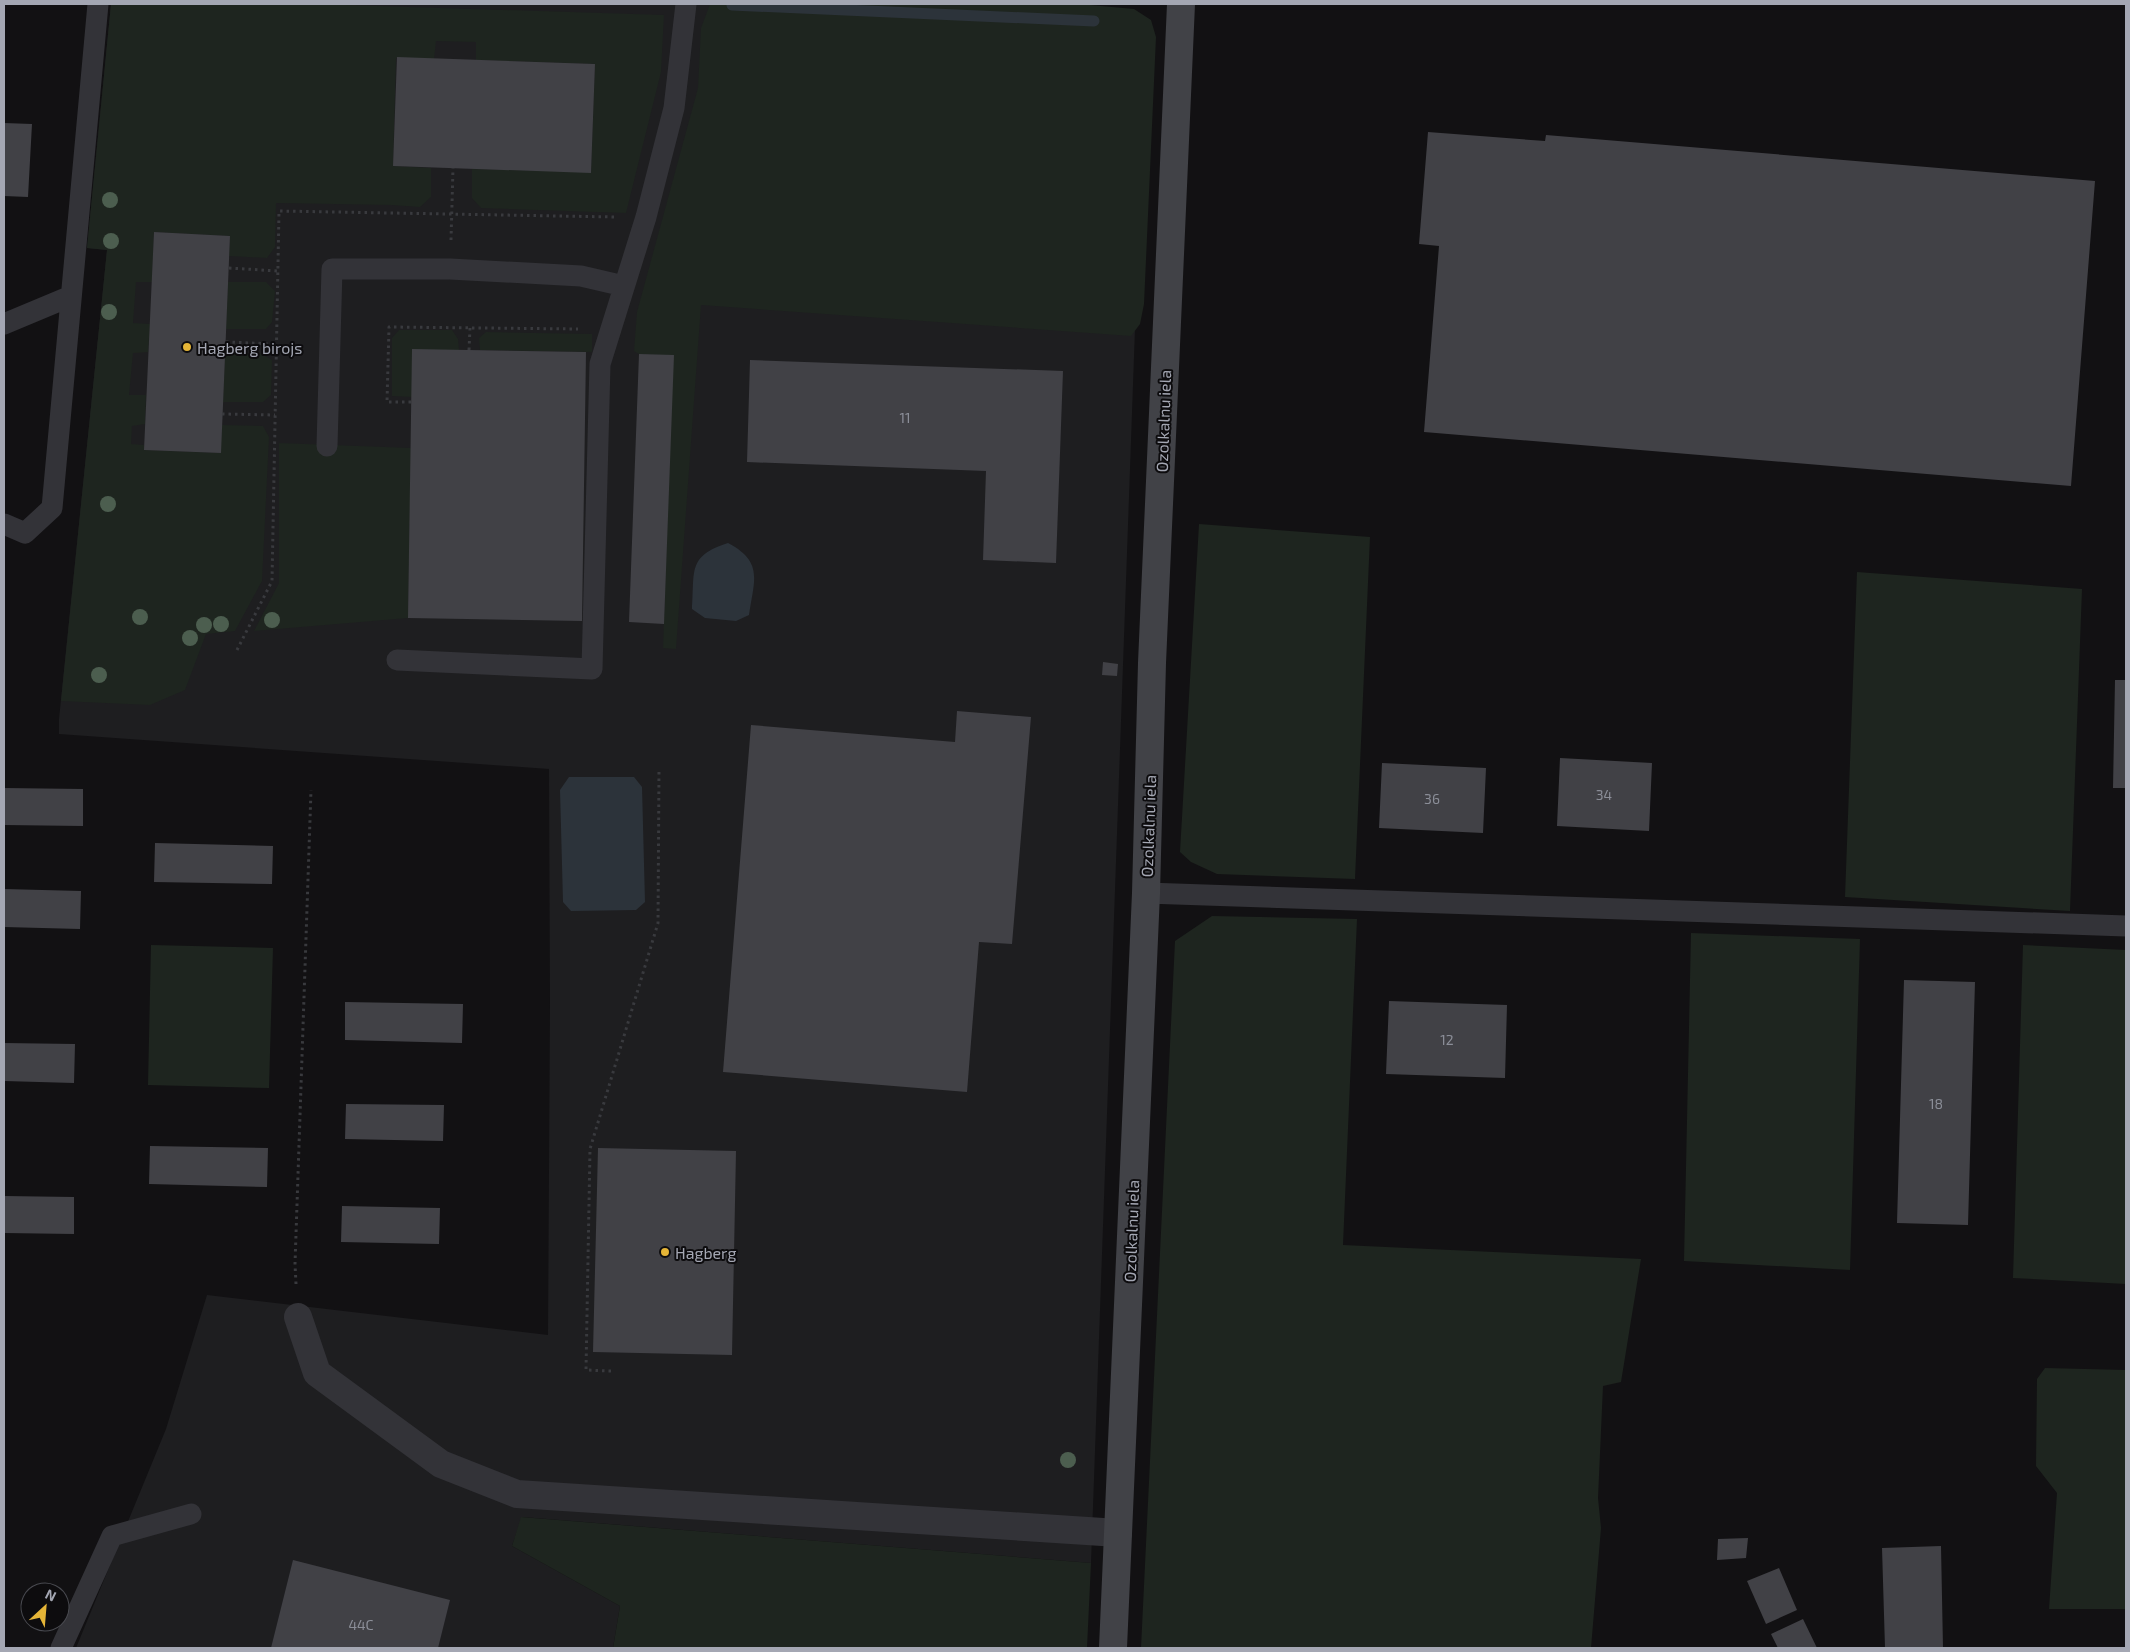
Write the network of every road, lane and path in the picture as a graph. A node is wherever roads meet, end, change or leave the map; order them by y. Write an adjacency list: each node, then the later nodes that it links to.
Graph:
1 (98, 4): 9 (lane)
2 (686, 4): 8 (lane)
3 (1181, 4): 24 (street, Ozolkalnu iela)
4 (453, 168): 6 (path)
5 (229, 268): 7 (path)
6 (450, 269): 8 (lane); 19 (lane)
7 (278, 271)
8 (624, 286): 12 (lane)
9 (71, 296): 10 (lane); 20 (lane)
10 (4, 324)
11 (470, 328): 12 (path); 15 (path); 16 (path)
12 (611, 329): 21 (lane)
13 (226, 342): 14 (path)
14 (276, 344)
15 (469, 350)
16 (411, 402)
17 (222, 414): 18 (path)
18 (275, 415)
19 (326, 446)
20 (4, 524)
21 (397, 660)
22 (659, 769): 27 (path)
23 (311, 790): 26 (path)
24 (1146, 893): 25 (lane); 29 (street, Ozolkalnu iela)
25 (2126, 926)
26 (298, 1317): 29 (street)
27 (611, 1371)
28 (191, 1514): 30 (lane)
29 (1118, 1533): 31 (street, Ozolkalnu iela)
30 (61, 1648)
31 (1113, 1648)

